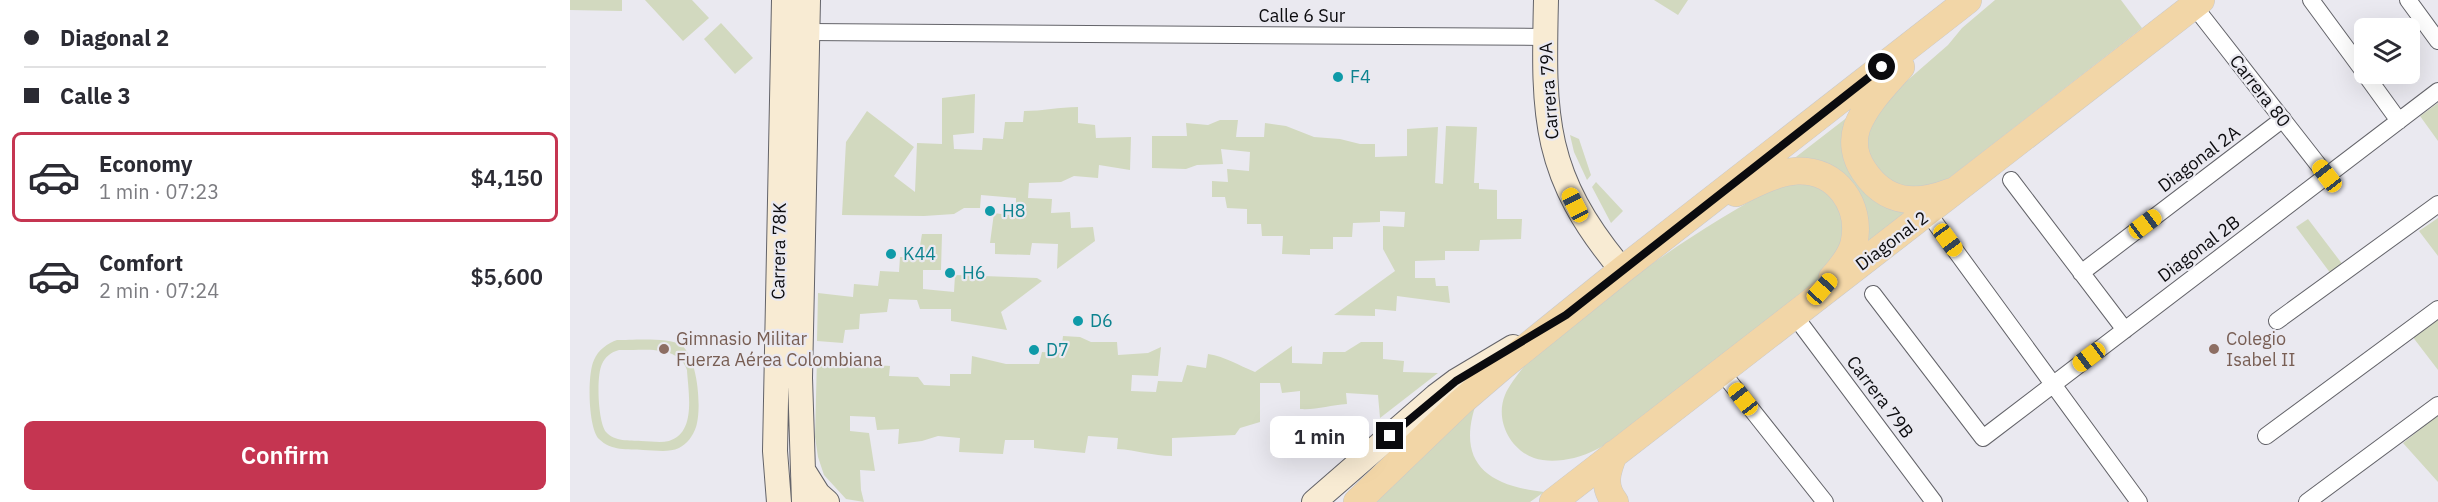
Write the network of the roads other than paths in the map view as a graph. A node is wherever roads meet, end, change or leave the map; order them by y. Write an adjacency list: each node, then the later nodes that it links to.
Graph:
1 (784, 0): 36 (main road, Carrera 78K)
2 (808, 0): 8 (main road, Carrera 78K)
3 (1546, 0): 9 (main road, Carrera 79A)
4 (2311, 0): 11 (street)
5 (2408, 0): 10 (street)
6 (1960, 6): 18 (main road); 21 (main road)
7 (2188, 7): 14 (street, Carrera 80); 18 (main road, Diagonal 2)
8 (808, 32): 9 (street, Calle 6 Sur); 35 (main road, Carrera 78K)
9 (1545, 38): 22 (main road, Carrera 79A)
10 (2438, 41)
11 (2354, 59)
12 (2372, 84): 15 (street)
13 (2438, 91): 15 (street, Diagonal 2B)
14 (2283, 120): 16 (street, Carrera 80); 23 (street, Diagonal 2A)
15 (2399, 121): 16 (street, Diagonal 2B)
16 (2327, 176): 29 (street, Diagonal 2B)
17 (2011, 180): 23 (street)
18 (1960, 188): 20 (main road, Diagonal 2)
19 (2438, 204): 28 (street)
20 (1928, 213): 26 (main road, Diagonal 2); 31 (street)
21 (1688, 218): 22 (main road); 26 (main road)
22 (1622, 270): 27 (main road)
23 (2081, 273): 29 (street)
24 (1873, 294): 31 (street, Diagonal 2B)
25 (2438, 309): 33 (street)
26 (1801, 310): 30 (main road, Diagonal 2); 44 (street, Carrera 79B)
27 (1566, 315): 39 (main road); 40 (main road)
28 (2277, 321)
29 (2125, 330): 31 (street, Diagonal 2B)
30 (1722, 371): 34 (main road, Diagonal 2); 43 (street)
31 (2053, 385): 45 (street)
32 (2438, 405): 46 (street)
33 (2266, 436)
34 (1614, 454): 41 (main road, Diagonal 2); 42 (main road)
35 (801, 466): 37 (main road, Carrera 78K); 38 (main road)
36 (779, 502)
37 (804, 502)
38 (827, 502)
39 (1314, 502)
40 (1357, 502)
41 (1553, 502)
42 (1615, 502)
43 (1825, 502)
44 (1934, 502)
45 (2139, 502)
46 (2307, 502)

